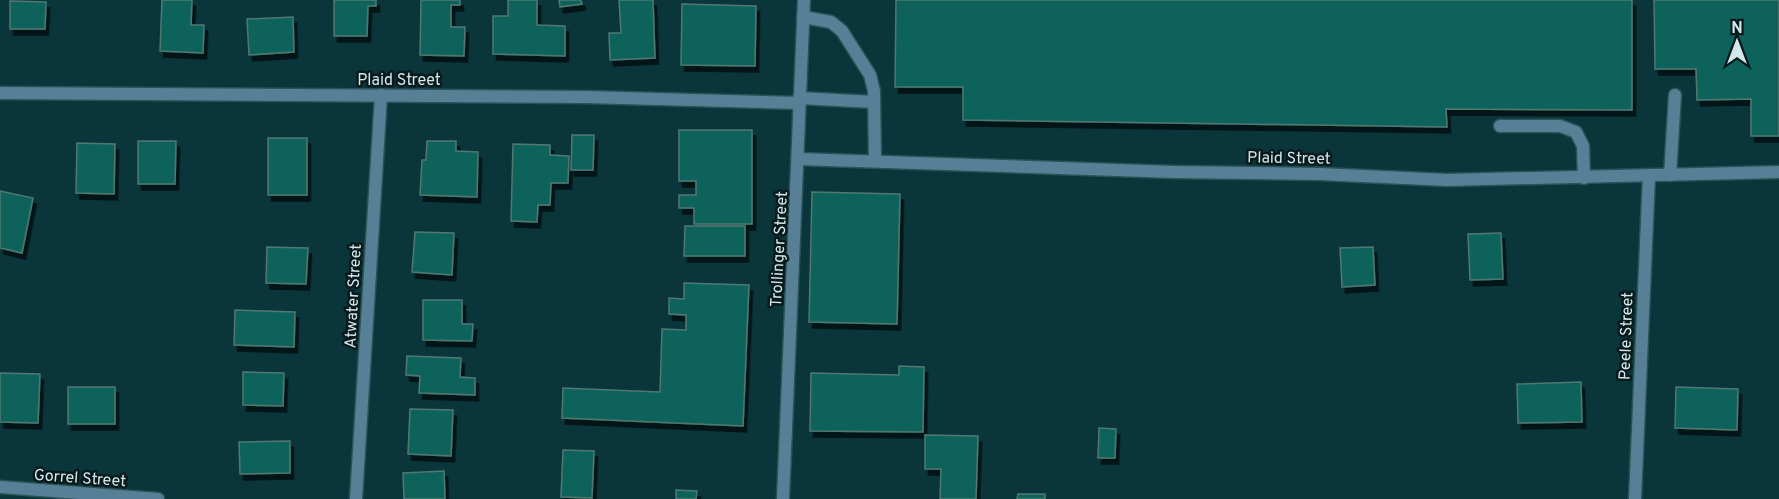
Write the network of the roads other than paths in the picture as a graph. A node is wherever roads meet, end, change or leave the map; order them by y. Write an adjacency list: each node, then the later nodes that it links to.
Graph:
1 (804, 0): 2 (street, Trollinger Street)
2 (803, 18): 6 (street, Trollinger Street); 7 (street)
3 (0, 93): 4 (street, Plaid Street)
4 (381, 95): 6 (street, Plaid Street); 17 (street, Atwater Street)
5 (1675, 95): 13 (street)
6 (799, 100): 7 (street, Plaid Street); 9 (street, Trollinger Street)
7 (874, 102): 10 (street)
8 (1500, 126): 14 (street)
9 (798, 159): 10 (street, Plaid Street); 18 (street, Trollinger Street)
10 (875, 161): 14 (street, Plaid Street)
11 (1779, 172): 13 (street, Plaid Street)
12 (1649, 175): 13 (street, Plaid Street); 14 (street, Plaid Street); 19 (street, Peele Street)
13 (1670, 175)
14 (1584, 178)
15 (0, 487): 16 (street, Gorrel Street)
16 (158, 499)
17 (356, 499)
18 (783, 499)
19 (1635, 499)

